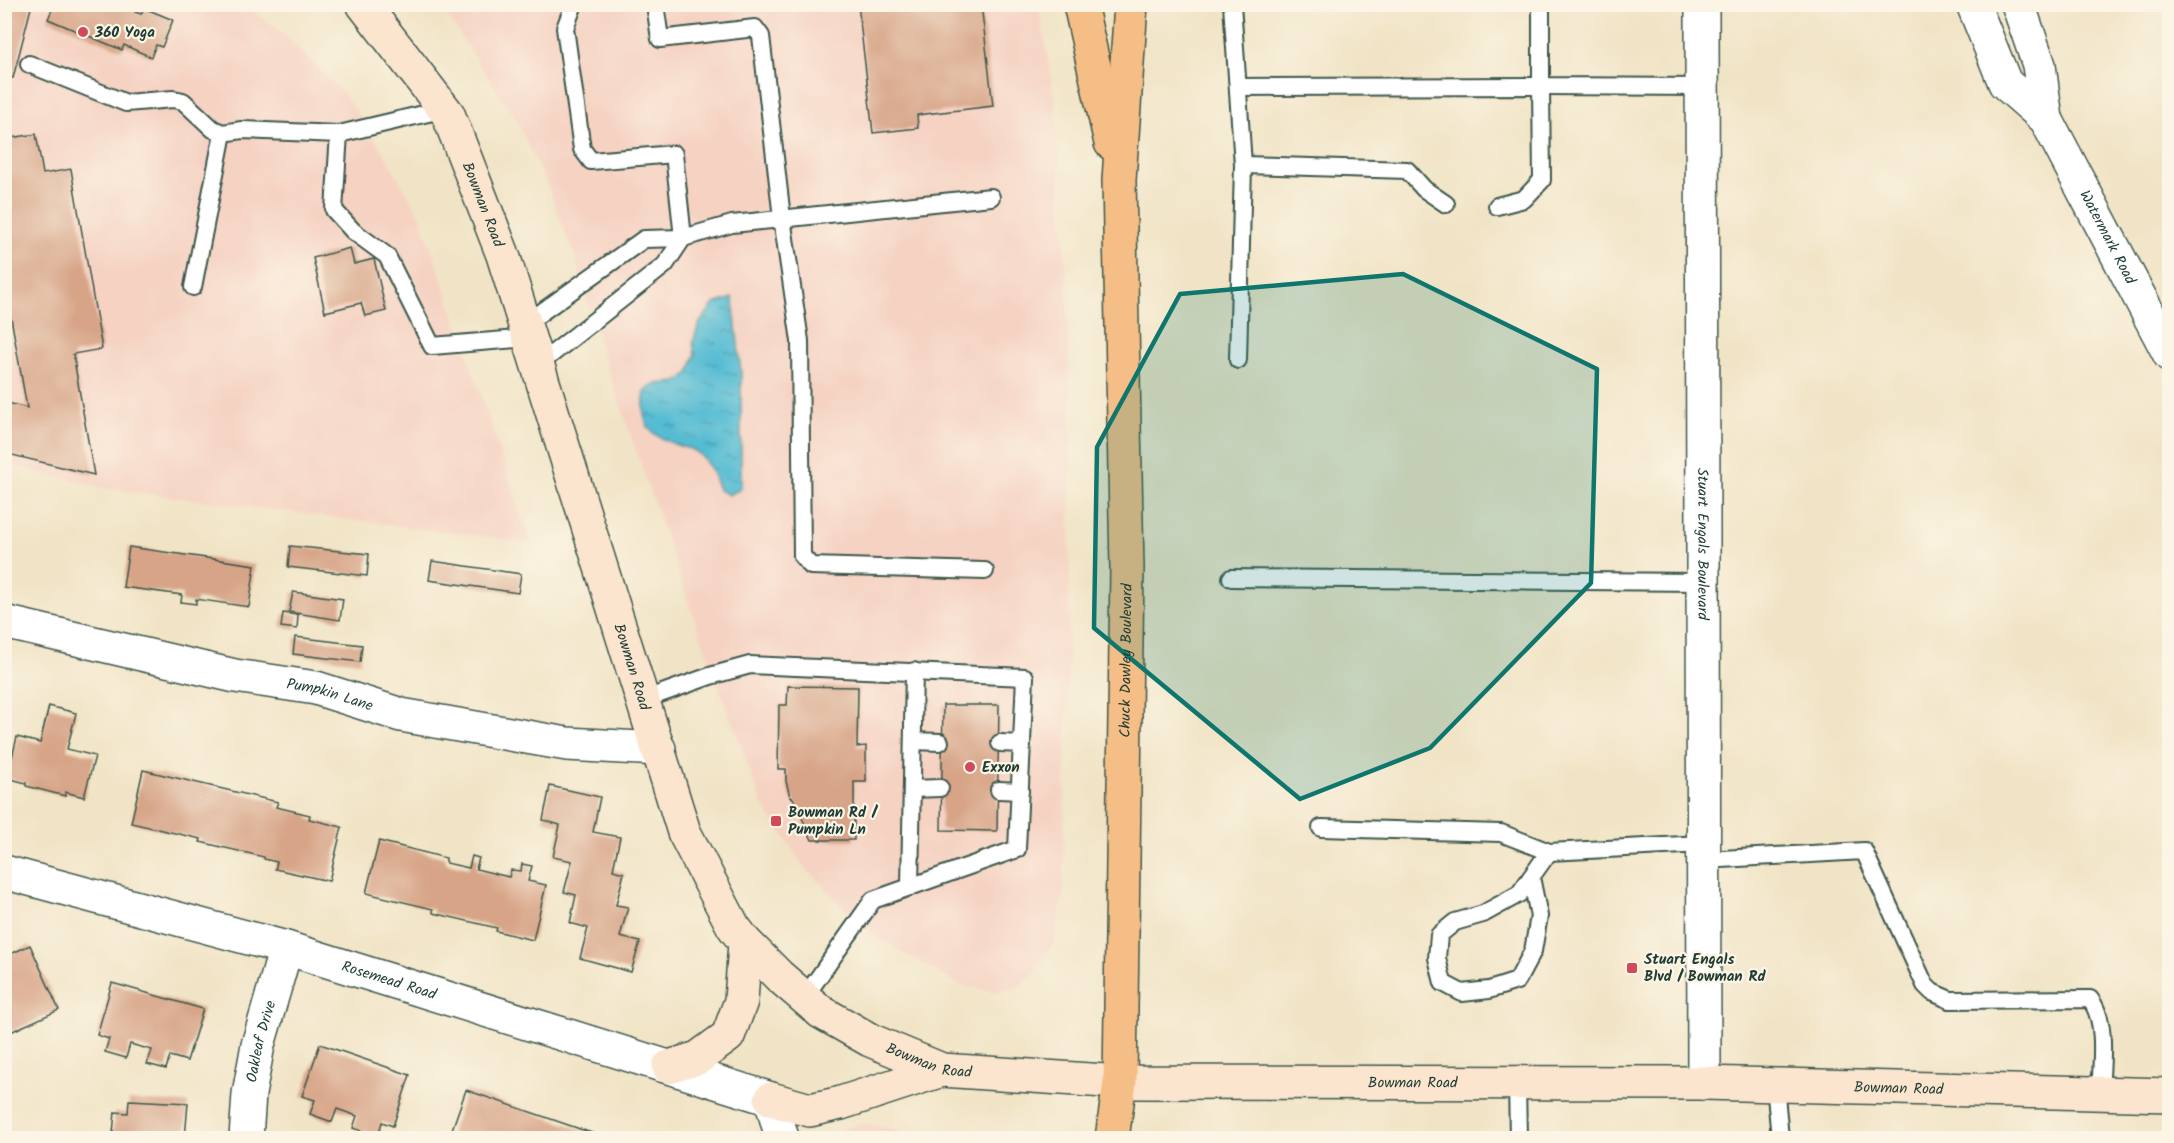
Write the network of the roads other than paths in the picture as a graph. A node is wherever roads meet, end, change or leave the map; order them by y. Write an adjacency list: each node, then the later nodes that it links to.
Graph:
1 (363, 4): 15 (main road, Bowman Road)
2 (574, 4): 25 (lane)
3 (655, 4): 24 (lane)
4 (1080, 4): 20 (main road, Chuck Dawley Boulevard)
5 (1131, 4): 20 (main road, Chuck Dawley Boulevard)
6 (1232, 4): 13 (lane)
7 (1541, 4): 12 (lane)
8 (1702, 4): 14 (street, Stuart Engals Boulevard)
9 (1973, 4): 16 (street, Watermark Road)
10 (2018, 4): 16 (street, Watermark Road)
11 (29, 64): 17 (lane)
12 (1541, 86): 13 (lane); 14 (lane); 23 (lane)
13 (1238, 87): 19 (lane)
14 (1702, 87): 32 (street, Stuart Engals Boulevard)
15 (445, 109): 18 (lane); 27 (main road, Bowman Road)
16 (2046, 120): 28 (street, Watermark Road)
17 (223, 133): 18 (lane); 26 (lane)
18 (339, 134): 27 (lane)
19 (1244, 165): 22 (lane); 29 (lane)
20 (1119, 180): 56 (main road, Chuck Dawley Boulevard)
21 (991, 197): 24 (lane)
22 (1446, 204)
23 (1497, 206)
24 (782, 218): 25 (lane); 30 (lane)
25 (683, 238): 27 (lane); 27 (lane)
26 (193, 287)
27 (531, 343): 35 (main road, Bowman Road)
28 (2169, 355)
29 (1238, 360)
30 (985, 571)
31 (1231, 578): 32 (lane)
32 (1703, 582): 47 (street, Stuart Engals Boulevard)
33 (4, 622): 40 (street, Pumpkin Lane)
34 (914, 671): 35 (lane); 36 (lane); 39 (lane)
35 (643, 700): 40 (main road, Bowman Road)
36 (913, 741): 37 (lane); 42 (lane)
37 (940, 742)
38 (1000, 743): 39 (lane)
39 (1022, 744): 44 (lane)
40 (659, 749): 51 (main road, Bowman Road)
41 (940, 788): 42 (lane)
42 (912, 789): 50 (lane)
43 (999, 790): 44 (lane)
44 (1020, 791): 50 (lane)
45 (1321, 828): 46 (lane)
46 (1549, 852): 47 (lane); 49 (lane)
47 (1703, 852): 58 (street, Stuart Engals Boulevard); 60 (lane)
48 (4, 872): 52 (street, Rosemead Road)
49 (1531, 876): 49 (lane)
50 (910, 887): 53 (lane)
51 (745, 942): 53 (main road, Bowman Road); 54 (main road)
52 (286, 948): 54 (street, Rosemead Road); 63 (street, Oakleaf Drive)
53 (804, 998): 55 (main road, Bowman Road)
54 (669, 1067): 62 (street, Rosemead Road)
55 (942, 1070): 56 (main road, Bowman Road); 62 (main road)
56 (1120, 1082): 57 (main road, Bowman Road); 65 (main road, Chuck Dawley Boulevard)
57 (1517, 1083): 58 (main road, Bowman Road); 66 (lane)
58 (1704, 1083): 59 (main road, Bowman Road)
59 (1775, 1085): 60 (main road, Bowman Road); 67 (lane)
60 (2100, 1094): 61 (main road, Bowman Road)
61 (2169, 1095)
62 (771, 1099): 64 (street)
63 (246, 1138)
64 (782, 1138)
65 (1112, 1138)
66 (1518, 1138)
67 (1780, 1138)

